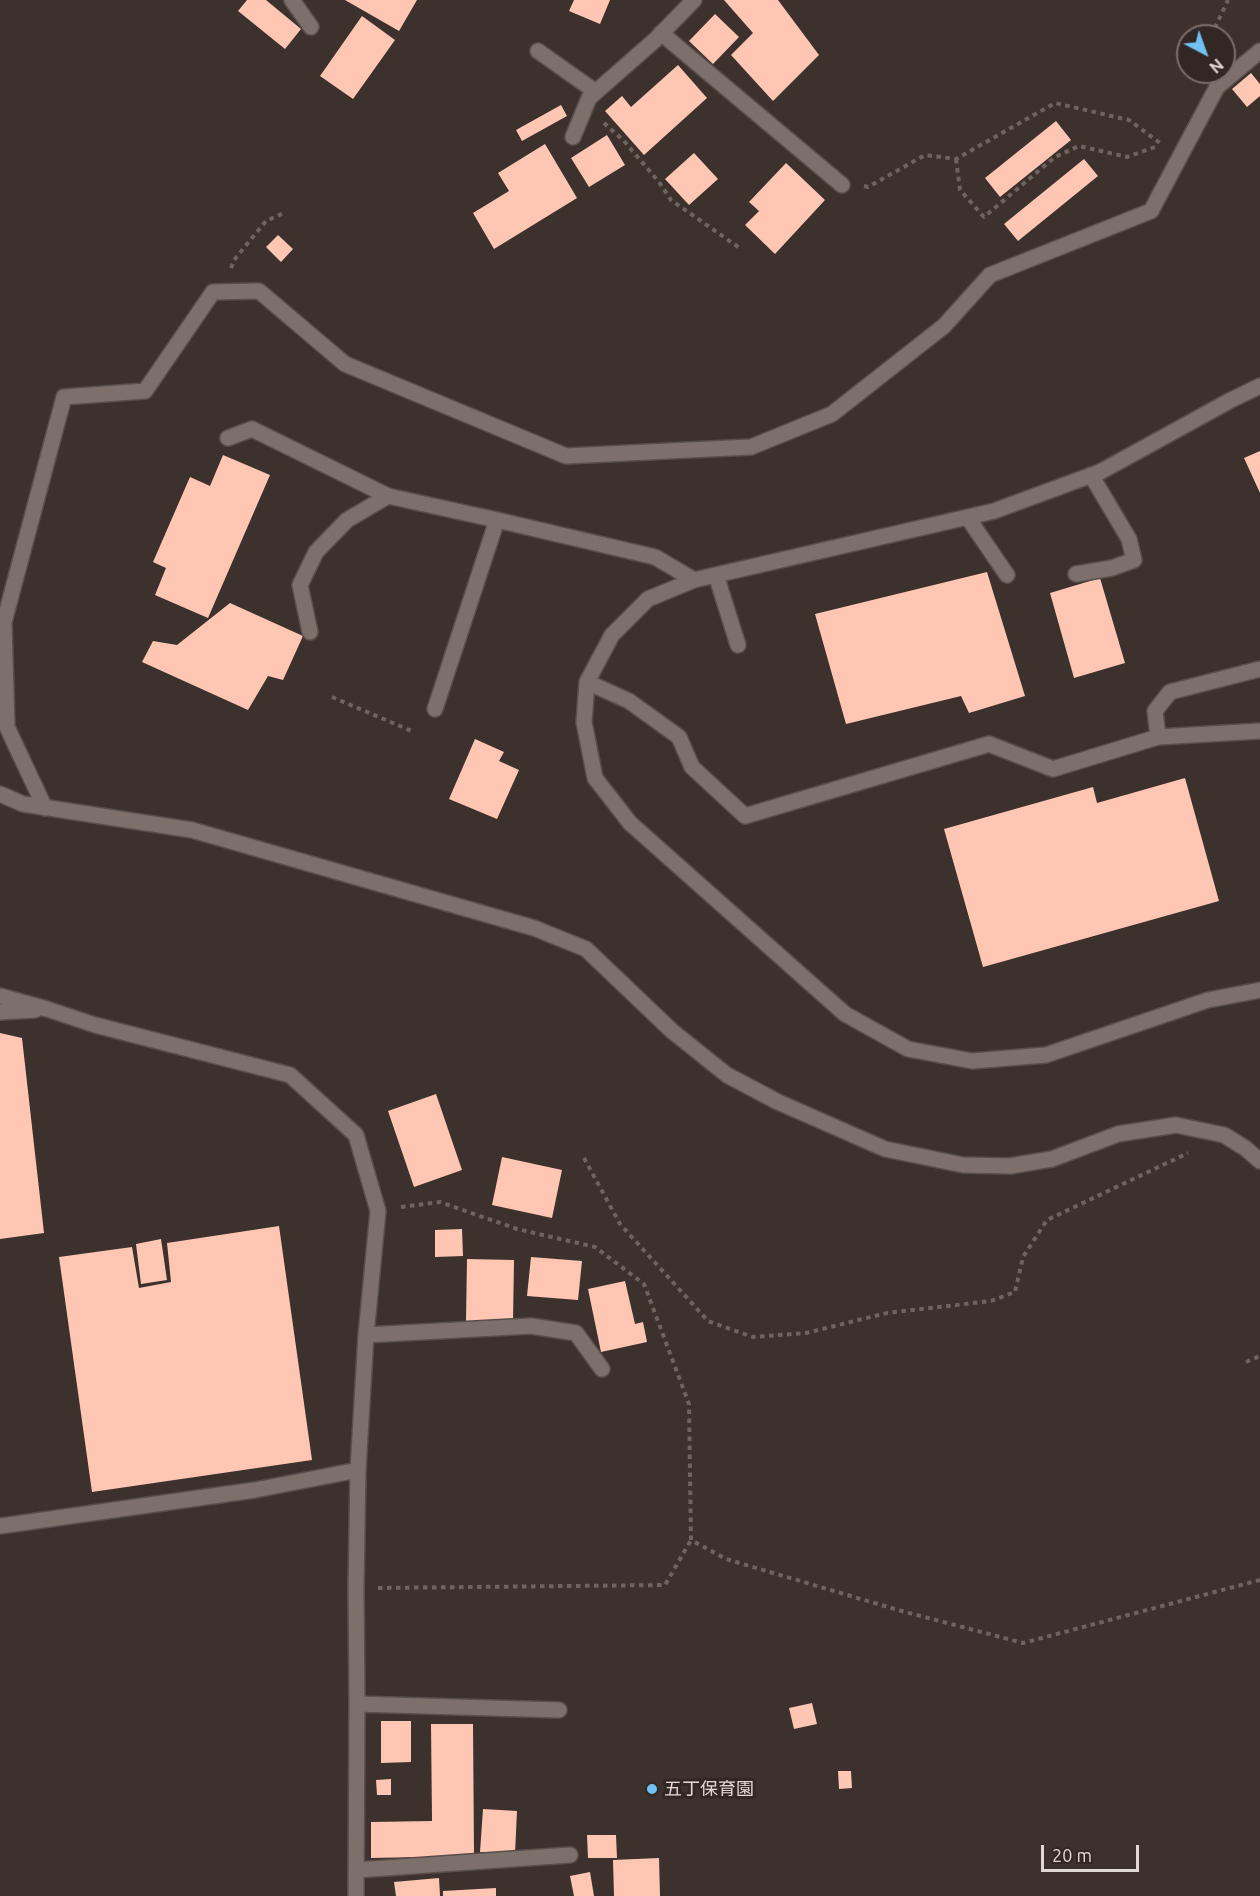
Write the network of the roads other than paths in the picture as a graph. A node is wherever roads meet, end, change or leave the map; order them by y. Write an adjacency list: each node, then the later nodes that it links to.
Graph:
1 (292, 0): 3 (street)
2 (694, 0): 4 (street)
3 (311, 27)
4 (662, 33): 7 (street); 9 (street)
5 (538, 51): 7 (street)
6 (1260, 51): 28 (street)
7 (596, 92): 8 (street)
8 (573, 137)
9 (842, 185)
10 (1260, 386): 12 (street)
11 (228, 438): 13 (street)
12 (1091, 475): 14 (street); 17 (street)
13 (388, 496): 15 (street); 20 (street)
14 (968, 518): 16 (street); 18 (street)
15 (497, 520): 19 (street); 24 (street)
16 (1007, 574)
17 (1076, 574)
18 (716, 575): 19 (street); 21 (street)
19 (694, 580): 23 (street)
20 (310, 633)
21 (738, 645)
22 (1260, 669): 26 (street)
23 (587, 682): 26 (street); 29 (street)
24 (435, 709)
25 (1260, 731): 26 (street)
26 (1158, 737)
27 (0, 794): 28 (street)
28 (45, 808): 33 (street)
29 (1260, 990)
30 (0, 996): 31 (street)
31 (47, 1009): 32 (street); 34 (street)
32 (0, 1012)
33 (1260, 1161)
34 (366, 1335): 35 (street); 36 (street)
35 (602, 1368)
36 (358, 1470): 37 (street); 38 (street)
37 (0, 1526)
38 (357, 1704): 39 (street); 41 (street)
39 (559, 1710)
40 (570, 1856): 41 (street)
41 (357, 1870): 42 (street)
42 (356, 1896)

